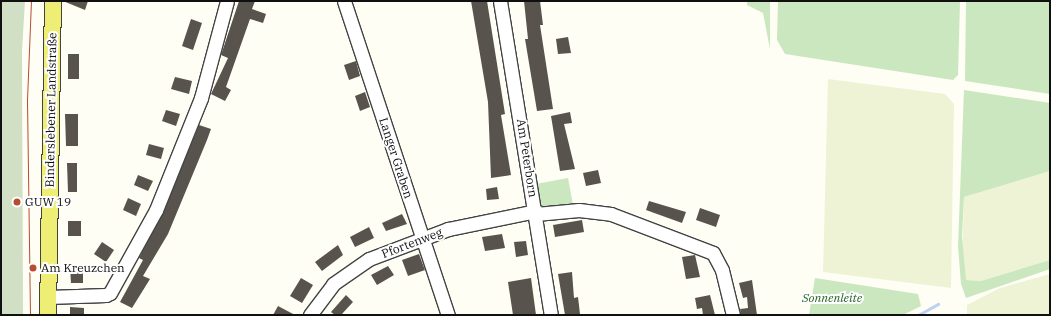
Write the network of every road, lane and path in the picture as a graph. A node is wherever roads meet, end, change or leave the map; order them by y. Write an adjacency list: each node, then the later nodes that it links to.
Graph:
1 (53, 1): 7 (main road, Binderslebener Landstraße)
2 (227, 1): 7 (street)
3 (344, 1): 6 (street, Langer Graben)
4 (500, 1): 5 (street, Am Peterborn)
5 (536, 212): 6 (street, Pfortenweg); 11 (street, Am Peterborn); 12 (street, Pfortenweg)
6 (422, 237): 9 (street, Pfortenweg); 10 (street, Langer Graben)
7 (48, 297): 8 (main road, Binderslebener Landstraße)
8 (48, 315)
9 (310, 315)
10 (448, 315)
11 (551, 315)
12 (733, 315)

